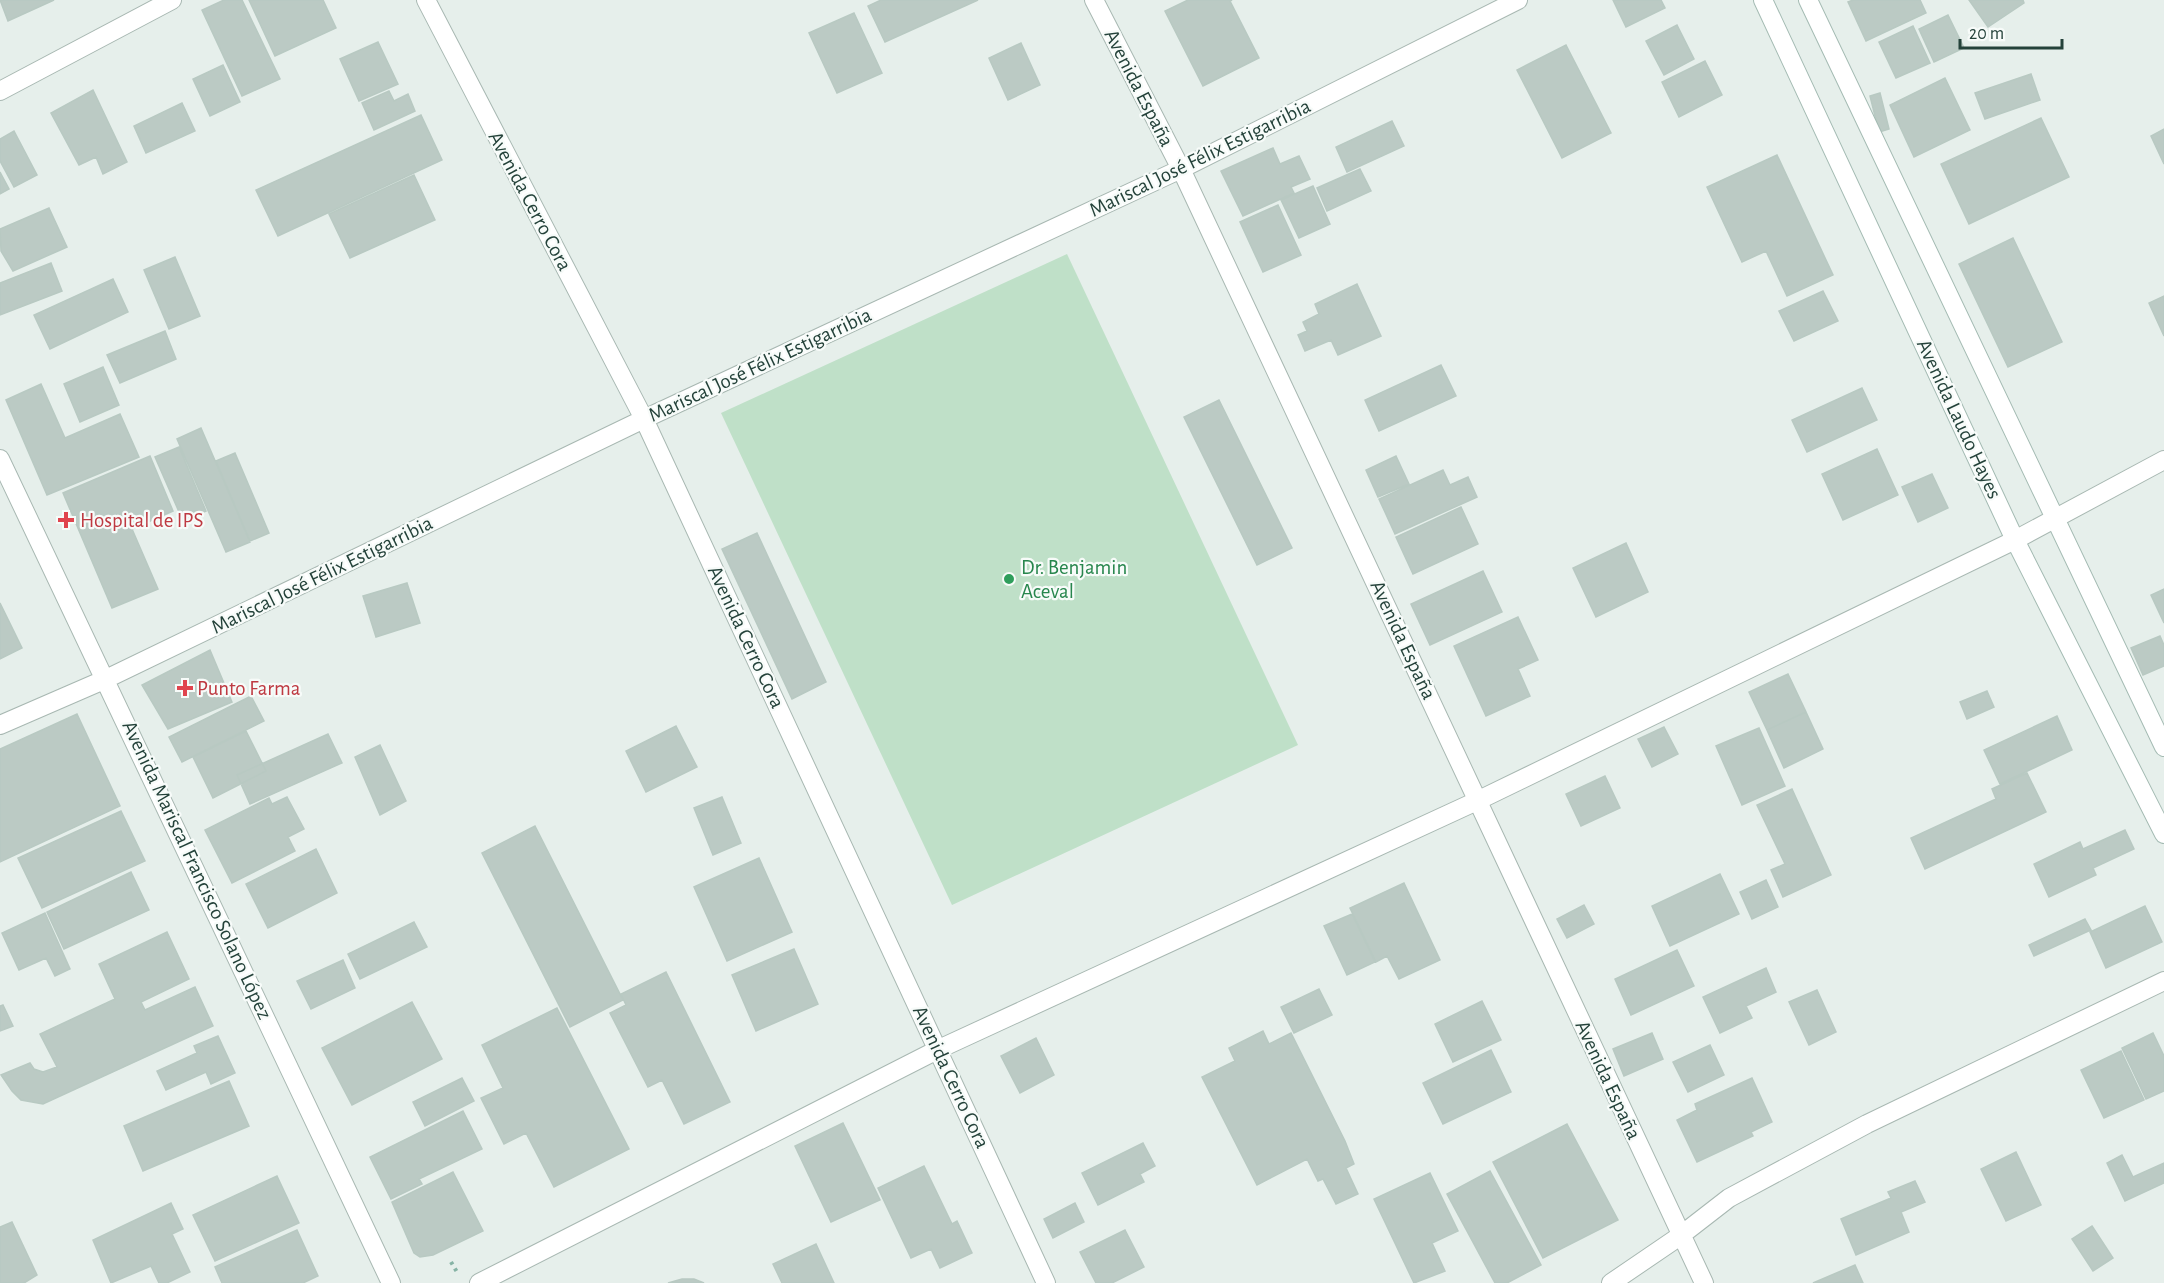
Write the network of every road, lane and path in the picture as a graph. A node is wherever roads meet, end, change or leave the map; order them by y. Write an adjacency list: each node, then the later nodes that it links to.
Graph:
1 (172, 0): 7 (street)
2 (426, 0): 9 (street, Avenida Cerro Cora)
3 (1094, 0): 8 (street, Avenida España)
4 (1518, 0): 8 (street, Mariscal José Félix Estigarribia)
5 (1763, 0): 13 (street, Avenida Laudo Hayes)
6 (1808, 0): 12 (street, Avenida Laudo Hayes)
7 (0, 90)
8 (1181, 169): 9 (street, Mariscal José Félix Estigarribia); 17 (street, Avenida España)
9 (644, 419): 14 (street, Mariscal José Félix Estigarribia); 20 (street, Avenida Cerro Cora)
10 (0, 459): 14 (street, Avenida Mariscal Francisco Solano López)
11 (2164, 460): 12 (street)
12 (2054, 518): 13 (street); 16 (street, Avenida Laudo Hayes)
13 (2015, 540): 17 (street); 18 (street, Avenida Laudo Hayes)
14 (106, 679): 15 (street, Mariscal José Félix Estigarribia); 22 (street, Avenida Mariscal Francisco Solano López)
15 (0, 725)
16 (2164, 747)
17 (1479, 800): 20 (street); 21 (street, Avenida España)
18 (2164, 834)
19 (2164, 981): 21 (street)
20 (939, 1049): 23 (street); 24 (street, Avenida Cerro Cora)
21 (1680, 1236): 25 (street); 26 (street, Avenida España)
22 (391, 1283)
23 (479, 1283)
24 (1046, 1283)
25 (1611, 1283)
26 (1704, 1283)

